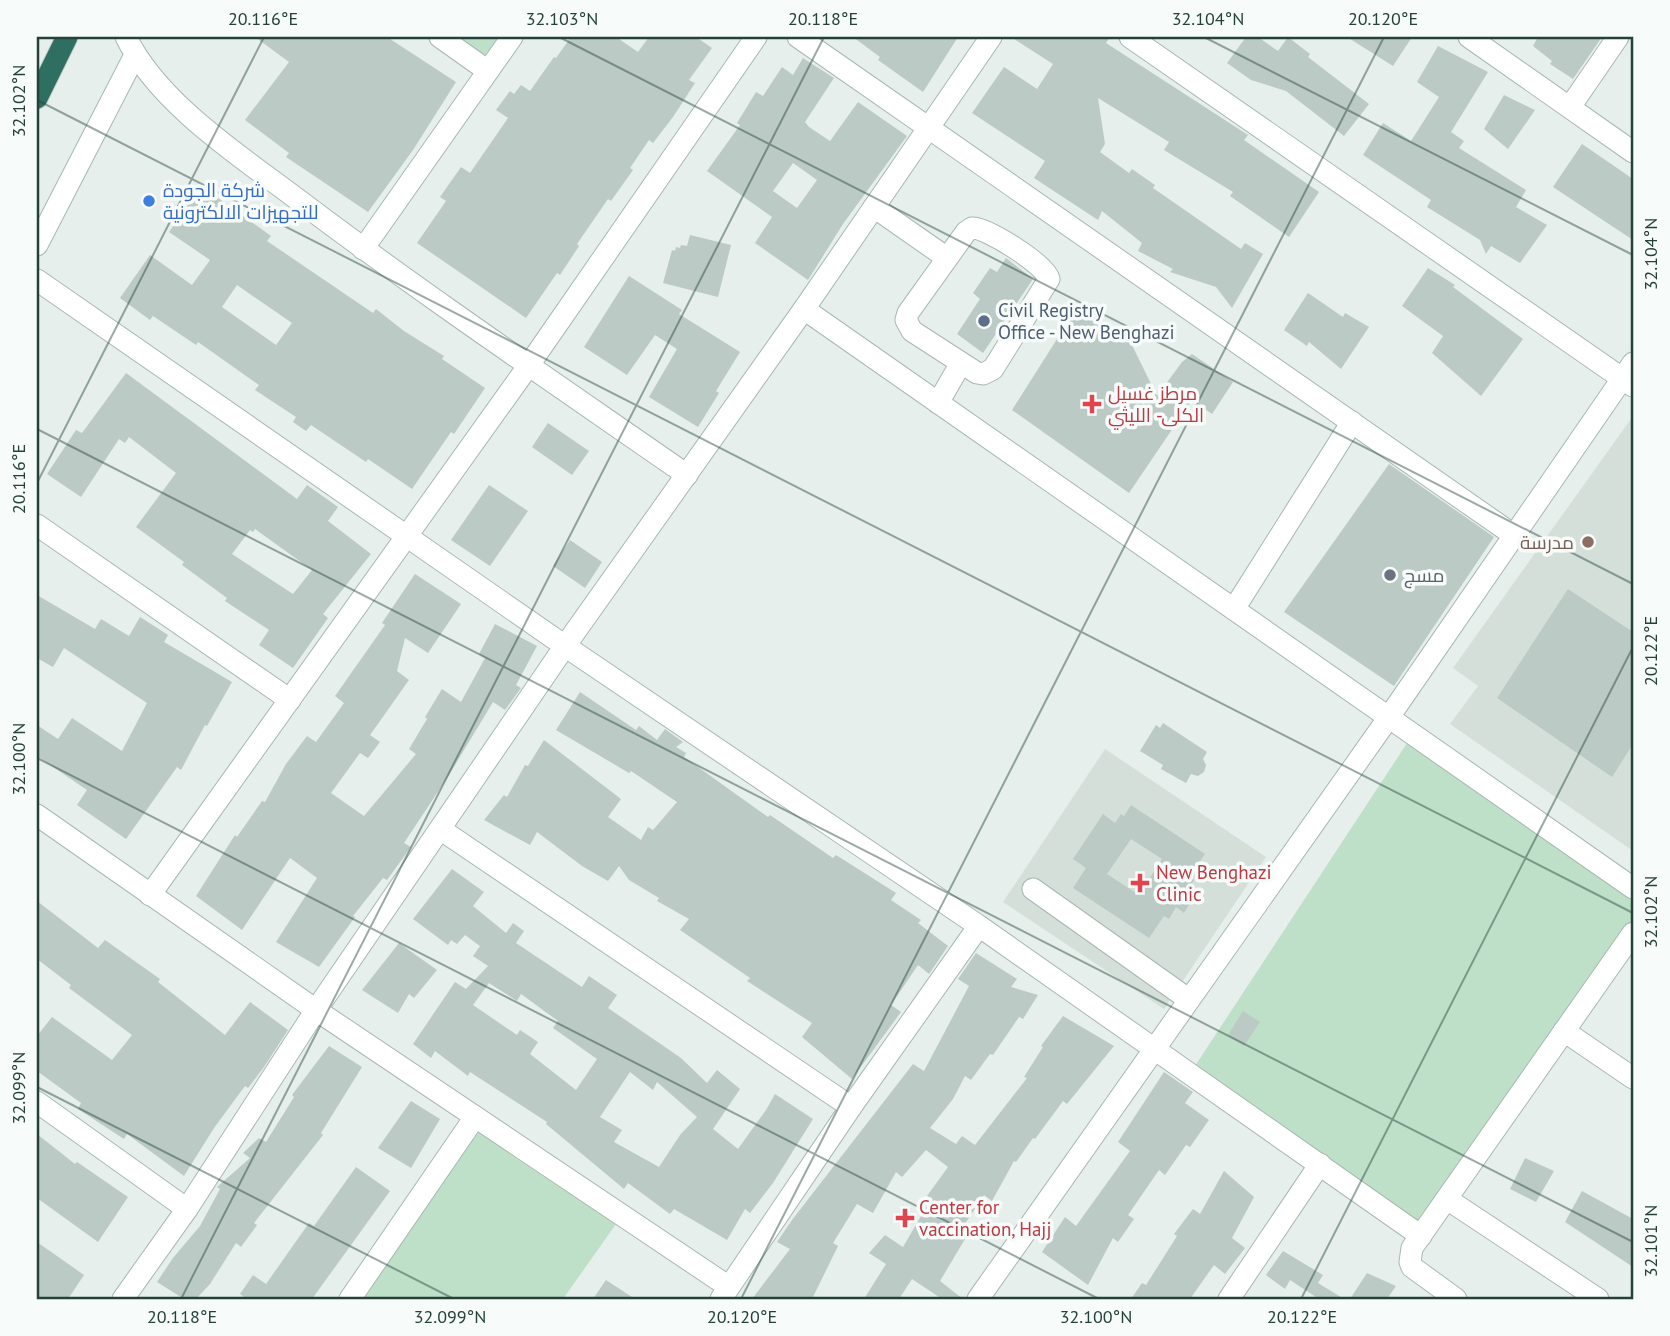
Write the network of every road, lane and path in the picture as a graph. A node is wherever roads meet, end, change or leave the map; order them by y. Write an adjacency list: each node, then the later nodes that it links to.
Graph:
1 (67, 37): 12 (highway)
2 (440, 37): 11 (street)
3 (512, 37): 11 (street)
4 (756, 37): 23 (street)
5 (798, 37): 14 (street)
6 (990, 37): 14 (street)
7 (1130, 37): 24 (street)
8 (1469, 37): 13 (street)
9 (1618, 37): 13 (street)
10 (130, 46): 17 (street); 18 (street)
11 (488, 71): 18 (street)
12 (37, 98)
13 (1570, 107): 15 (street)
14 (928, 128): 16 (street); 26 (street)
15 (1633, 152)
16 (874, 207): 19 (street); 21 (street)
17 (37, 245)
18 (363, 248): 23 (street)
19 (947, 258): 22 (street); 22 (street)
20 (37, 280): 29 (street)
21 (804, 309): 25 (street); 27 (street)
22 (961, 363): 25 (street)
23 (529, 365): 27 (street); 29 (street)
24 (1630, 376): 30 (street)
25 (938, 403): 31 (street)
26 (1352, 422): 30 (street); 31 (street)
27 (687, 475): 32 (street)
28 (37, 525): 33 (street)
29 (408, 536): 32 (street); 33 (street)
30 (1515, 536): 34 (street)
31 (1234, 609): 34 (street)
32 (565, 646): 36 (street); 40 (street)
33 (290, 701): 39 (street)
34 (1389, 718): 37 (street); 42 (street)
35 (37, 815): 39 (street)
36 (440, 829): 43 (street); 48 (street)
37 (1633, 888)
38 (1033, 889): 42 (street)
39 (150, 895): 43 (street)
40 (979, 926): 45 (street); 48 (street)
41 (1633, 933): 44 (street)
42 (1188, 999): 45 (street)
43 (316, 1010): 49 (street); 52 (street)
44 (1564, 1031): 46 (street); 51 (street)
45 (1154, 1047): 50 (street); 57 (street)
46 (1633, 1078)
47 (37, 1102): 52 (street)
48 (851, 1107): 54 (street)
49 (475, 1117): 54 (street); 56 (street)
50 (1320, 1164): 53 (street); 58 (street)
51 (1447, 1199): 53 (street); 60 (street)
52 (187, 1209): 55 (street)
53 (1421, 1236): 59 (street)
54 (725, 1293)
55 (123, 1299)
56 (350, 1299)
57 (978, 1299)
58 (1229, 1299)
59 (1456, 1299)
60 (1598, 1299)

